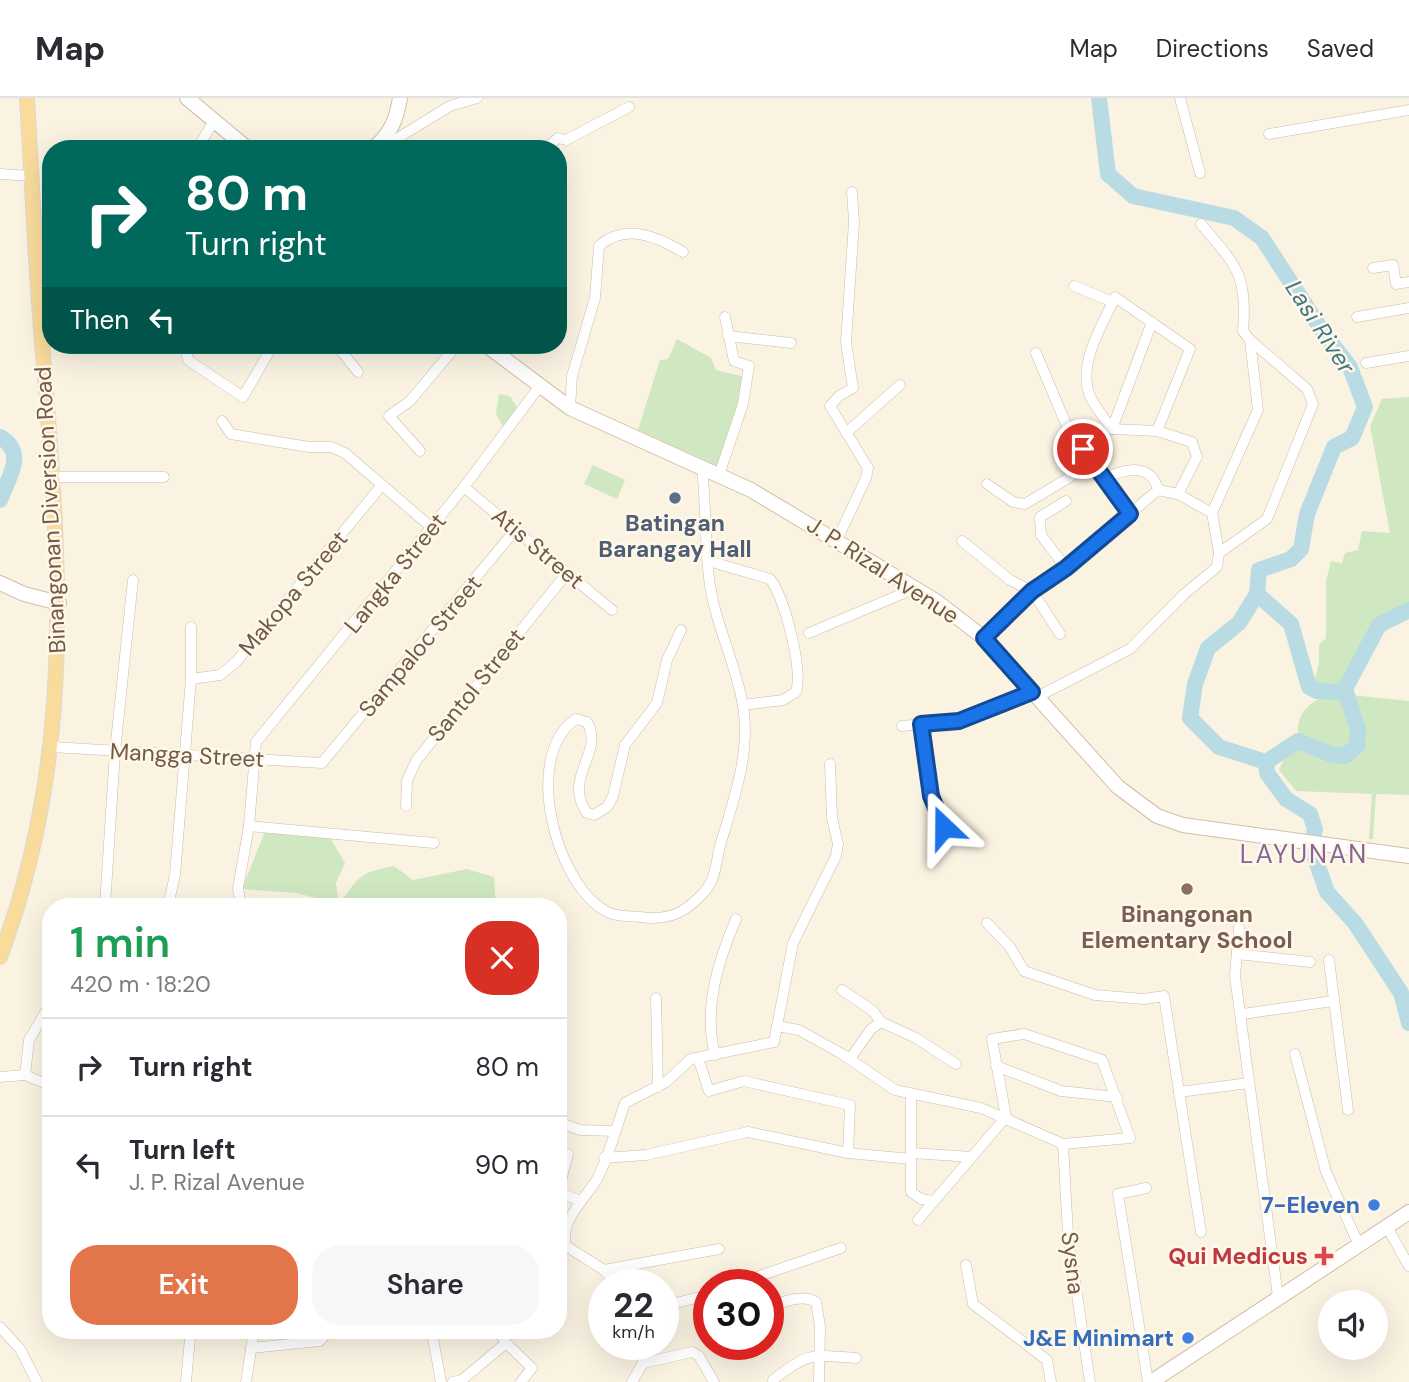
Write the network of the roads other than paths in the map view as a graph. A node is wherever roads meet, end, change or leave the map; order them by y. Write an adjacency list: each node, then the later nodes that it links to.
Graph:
1 (27, 98): 17 (main road, Binangonan Diversion Road)
2 (187, 98): 8 (main road)
3 (400, 98): 12 (main road)
4 (477, 98): 13 (street)
5 (1180, 98): 15 (street)
6 (629, 107): 14 (street)
7 (1409, 110): 9 (street)
8 (214, 121): 10 (street); 11 (main road)
9 (1269, 134)
10 (202, 140)
11 (237, 140)
12 (393, 140)
13 (398, 140)
14 (566, 140)
15 (1200, 173)
16 (0, 174): 17 (street)
17 (31, 176): 29 (main road, Binangonan Diversion Road)
18 (852, 192): 49 (street)
19 (1201, 224): 31 (street)
20 (682, 252): 45 (street)
21 (1373, 268): 22 (street)
22 (1409, 282)
23 (1074, 286): 24 (street)
24 (1113, 302): 28 (street); 47 (street)
25 (1409, 308): 27 (street)
26 (725, 317): 30 (street)
27 (1357, 317)
28 (1152, 322): 47 (street); 48 (street)
29 (42, 334)
30 (728, 336): 32 (street); 53 (street)
31 (1250, 340): 63 (street); 69 (street)
32 (790, 343)
33 (1036, 353): 51 (street)
34 (43, 354): 54 (main road, Binangonan Diversion Road)
35 (187, 354): 36 (street)
36 (268, 354)
37 (344, 354): 42 (street)
38 (449, 354): 50 (street)
39 (497, 354): 44 (main road, J. P. Rizal Avenue)
40 (1409, 356): 41 (street)
41 (1366, 363)
42 (358, 372)
43 (900, 385): 49 (street)
44 (539, 387): 45 (main road, J. P. Rizal Avenue); 59 (street, Langka Street)
45 (570, 408): 52 (main road, J. P. Rizal Avenue)
46 (222, 421): 58 (street)
47 (1112, 429): 48 (street)
48 (1157, 430): 61 (street)
49 (846, 433): 67 (street)
50 (420, 451)
51 (1095, 462): 56 (street); 57 (street)
52 (702, 467): 53 (main road, J. P. Rizal Avenue); 70 (street)
53 (719, 475): 67 (main road, J. P. Rizal Avenue)
54 (52, 477): 55 (street); 77 (main road, Binangonan Diversion Road)
55 (164, 477)
56 (1105, 478): 60 (street); 64 (street)
57 (987, 484)
58 (382, 485): 65 (street); 84 (street, Makopa Street)
59 (464, 487): 65 (street, Langka Street); 66 (street, Atis Street)
60 (1158, 490): 61 (street); 64 (street)
61 (1178, 494): 63 (street)
62 (1066, 501): 71 (street)
63 (1212, 513): 69 (street)
64 (1130, 514): 71 (street)
65 (431, 527): 92 (street, Langka Street)
66 (516, 529): 72 (street, Atis Street); 93 (street, Sampaloc Street)
67 (837, 540): 75 (main road, J. P. Rizal Avenue)
68 (962, 541): 76 (street)
69 (1219, 553): 85 (street)
70 (709, 561): 86 (street); 86 (street)
71 (1066, 568): 76 (street)
72 (567, 573): 78 (street, Atis Street); 95 (street, Santol Street)
73 (133, 580): 90 (street)
74 (0, 583): 77 (main road)
75 (916, 588): 81 (street); 83 (main road, J. P. Rizal Avenue)
76 (1032, 591): 82 (street); 83 (street)
77 (59, 603): 89 (main road, Binangonan Diversion Road)
78 (612, 610)
79 (191, 627): 84 (street)
80 (681, 630): 86 (street)
81 (809, 633)
82 (1059, 634)
83 (984, 638): 85 (main road, J. P. Rizal Avenue)
84 (191, 679): 91 (street)
85 (1034, 694): 87 (street); 99 (main road, J. P. Rizal Avenue)
86 (743, 705)
87 (921, 724): 88 (street); 97 (street)
88 (902, 726)
89 (52, 747): 90 (street, Mangga Street); 107 (main road, Binangonan Diversion Road)
90 (115, 751): 91 (street, Mangga Street); 100 (street)
91 (184, 755): 92 (street, Mangga Street); 101 (street)
92 (256, 758): 93 (street, Mangga Street); 96 (street, Langka Street)
93 (322, 763)
94 (830, 764): 116 (street)
95 (406, 806)
96 (249, 825): 98 (street); 102 (street, Langka Street)
97 (944, 827)
98 (434, 843)
99 (1409, 856)
100 (106, 898)
101 (170, 898)
102 (240, 898)
103 (736, 919): 118 (street)
104 (987, 923): 128 (street)
105 (1239, 927): 106 (street)
106 (1237, 954): 109 (street); 113 (street)
107 (0, 957)
108 (1329, 960): 112 (street)
109 (1310, 962)
110 (842, 990): 115 (street)
111 (656, 999): 127 (street)
112 (1333, 1001): 113 (street); 131 (street)
113 (1243, 1014): 126 (street)
114 (42, 1018): 123 (street)
115 (881, 1023): 120 (street); 121 (street)
116 (777, 1026): 118 (street); 120 (street)
117 (1295, 1054): 151 (street)
118 (715, 1055): 119 (street)
119 (698, 1058): 127 (street); 136 (street)
120 (850, 1059): 129 (street)
121 (956, 1064)
122 (996, 1066): 130 (street); 130 (street); 132 (street)
123 (25, 1075): 124 (street); 125 (street)
124 (0, 1077)
125 (42, 1082)
126 (1249, 1083): 128 (street); 160 (street)
127 (658, 1087): 134 (street)
128 (1179, 1092): 150 (street)
129 (911, 1094): 132 (street); 138 (street)
130 (1117, 1097): 135 (street)
131 (1348, 1110)
132 (1006, 1117): 135 (street); 139 (street)
133 (567, 1125): 134 (street)
134 (615, 1130): 141 (street)
135 (1063, 1144): 185 (street, Sysna)
136 (848, 1153): 138 (street); 141 (street)
137 (568, 1154): 140 (street)
138 (911, 1156): 139 (street); 145 (street)
139 (972, 1157): 145 (street)
140 (567, 1158)
141 (604, 1158): 144 (street)
142 (1146, 1188): 186 (street)
143 (567, 1196): 144 (street)
144 (581, 1201): 149 (street)
145 (934, 1201): 147 (street)
146 (1409, 1212): 148 (main road)
147 (918, 1220)
148 (1387, 1227): 151 (main road); 155 (street)
149 (567, 1229)
150 (1201, 1232)
151 (1359, 1243): 160 (main road)
152 (567, 1247): 157 (street)
153 (841, 1248): 159 (street)
154 (719, 1249): 158 (street)
155 (1407, 1263)
156 (966, 1265): 184 (street)
157 (602, 1269)
158 (609, 1269)
159 (780, 1269)
160 (1278, 1297): 186 (main road)
161 (784, 1302): 170 (street)
162 (0, 1327): 175 (street)
163 (190, 1339): 176 (street)
164 (252, 1339): 169 (street)
165 (321, 1339): 169 (street)
166 (433, 1339): 178 (street)
167 (504, 1339): 168 (street)
168 (506, 1343): 179 (street); 180 (street)
169 (251, 1348): 177 (street)
170 (818, 1355): 171 (street); 174 (street); 183 (street)
171 (856, 1358)
172 (643, 1360): 173 (street)
173 (643, 1363): 181 (street); 182 (street)
174 (773, 1380)
175 (37, 1382)
176 (186, 1382)
177 (246, 1382)
178 (441, 1382)
179 (453, 1382)
180 (521, 1382)
181 (632, 1382)
182 (714, 1382)
183 (819, 1382)
184 (1051, 1382)
185 (1090, 1382)
186 (1149, 1382)

